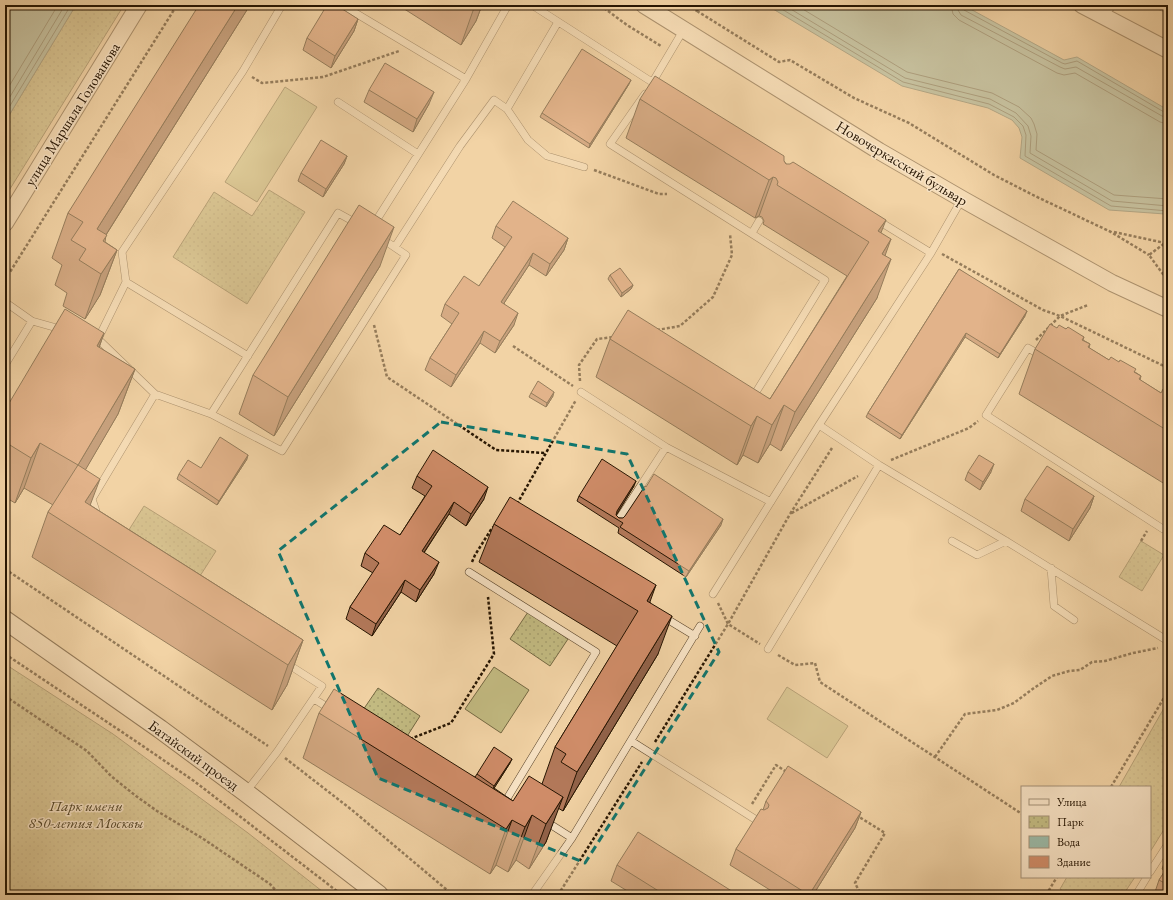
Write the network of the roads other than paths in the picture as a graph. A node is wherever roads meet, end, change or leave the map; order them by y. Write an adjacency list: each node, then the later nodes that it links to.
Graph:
1 (139, 5): 24 (street, улица Маршала Голованова)
2 (282, 5): 29 (lane)
3 (342, 5): 14 (lane)
4 (508, 5): 14 (lane)
5 (532, 5): 11 (lane)
6 (644, 5): 12 (street, Новочеркасский бульвар)
7 (1082, 5): 9 (street)
8 (1158, 5): 10 (lane)
9 (1108, 10): 13 (street)
10 (1168, 10)
11 (558, 22): 15 (lane); 18 (lane)
12 (684, 29): 15 (lane); 21 (street, Новочеркасский бульвар)
13 (1168, 50)
14 (466, 79): 19 (lane)
15 (652, 82): 16 (lane); 26 (lane)
16 (659, 86)
17 (338, 102): 19 (lane)
18 (507, 109): 20 (lane); 27 (lane)
19 (418, 154): 25 (lane)
20 (584, 167)
21 (962, 199): 28 (lane); 31 (street, Новочеркасский бульвар)
22 (872, 217): 28 (lane)
23 (759, 221): 26 (lane)
24 (5, 223)
25 (370, 231): 27 (lane); 36 (lane)
26 (752, 233): 41 (lane)
27 (395, 247): 42 (lane)
28 (932, 251): 43 (lane)
29 (126, 282): 35 (lane); 36 (lane)
30 (5, 302): 32 (lane)
31 (1168, 309)
32 (32, 321): 33 (lane); 38 (lane)
33 (68, 331)
34 (83, 335): 35 (lane)
35 (98, 339): 40 (lane)
36 (248, 356): 42 (lane)
37 (1048, 360): 49 (lane)
38 (5, 365)
39 (581, 392): 44 (lane)
40 (155, 394): 42 (lane); 48 (lane)
41 (748, 406)
42 (211, 414)
43 (819, 425): 45 (lane); 46 (lane)
44 (666, 447): 46 (lane); 47 (lane)
45 (879, 465): 50 (lane); 61 (lane)
46 (771, 502): 54 (lane)
47 (619, 519)
48 (100, 522)
49 (1163, 529)
50 (1006, 540): 51 (lane); 52 (lane)
51 (952, 541)
52 (1051, 568): 57 (lane); 60 (lane)
53 (469, 572): 67 (lane)
54 (713, 594)
55 (654, 611): 59 (lane)
56 (5, 620): 66 (main road, Батайский проезд)
57 (1074, 620)
58 (700, 626): 59 (lane)
59 (695, 636): 65 (lane)
60 (1168, 642)
61 (768, 649)
62 (282, 661): 63 (lane)
63 (314, 699): 64 (lane); 66 (lane)
64 (339, 715)
65 (632, 741): 69 (lane); 70 (lane)
66 (245, 792): 74 (main road, Батайский проезд)
67 (509, 800)
68 (540, 817): 70 (lane)
69 (758, 821)
70 (572, 838): 75 (lane)
71 (1168, 844): 72 (lane)
72 (1151, 870)
73 (1146, 878): 76 (lane)
74 (379, 895)
75 (532, 895)
76 (1136, 895)

